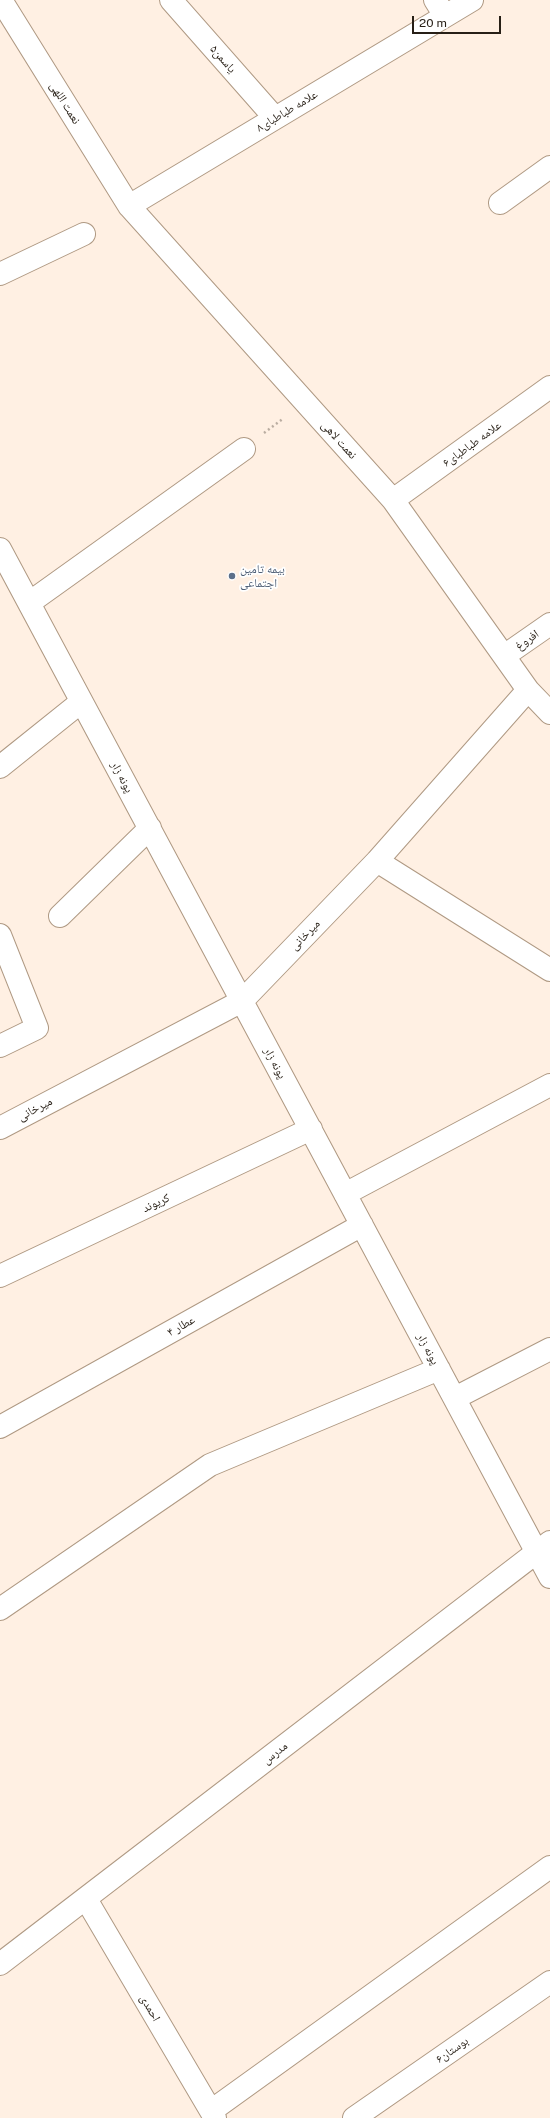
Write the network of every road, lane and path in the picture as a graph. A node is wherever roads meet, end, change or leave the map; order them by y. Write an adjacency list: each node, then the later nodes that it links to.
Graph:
1 (0, 0): 8 (street, نعمت اللهی)
2 (171, 0): 5 (street, یاسمن۵)
3 (472, 0): 4 (street, علامه طباطبای۸)
4 (440, 8): 5 (street, علامه طباطبای۸)
5 (275, 118): 8 (street, علامه طباطبای۸)
6 (550, 167): 7 (street)
7 (500, 203)
8 (129, 206): 12 (street, نعمت لاهی)
9 (84, 234): 10 (street)
10 (0, 274)
11 (550, 387): 14 (street, علامه طباطبای۶)
12 (304, 401): 13 (path); 14 (street, نعمت لاهی)
13 (244, 449): 16 (street)
14 (393, 500): 18 (street, نعمت لاهی)
15 (0, 549): 16 (street, پونه زار)
16 (29, 603): 20 (street, پونه زار)
17 (550, 624): 18 (street, افروغ)
18 (504, 656): 19 (street, نعمت لاهی)
19 (528, 690): 21 (street); 24 (street, میرخانی)
20 (82, 702): 22 (street); 23 (street, پونه زار)
21 (550, 713)
22 (0, 768)
23 (150, 828): 25 (street); 28 (street, پونه زار)
24 (377, 861): 27 (street); 28 (street, میرخانی)
25 (60, 916)
26 (0, 935): 29 (street)
27 (550, 970)
28 (242, 1001): 31 (street, میرخانی); 32 (street, پونه زار)
29 (0, 1046)
30 (550, 1085): 33 (street)
31 (0, 1128)
32 (311, 1129): 33 (street, پونه زار); 35 (street, کریوند)
33 (346, 1194): 34 (street, پونه زار)
34 (362, 1225): 37 (street, پونه زار); 39 (street, عطار ۴)
35 (0, 1276)
36 (550, 1349): 38 (street)
37 (439, 1369): 38 (street, پونه زار); 42 (street)
38 (455, 1398): 40 (street, پونه زار)
39 (0, 1427)
40 (544, 1547): 41 (street, پونه زار); 44 (street, مدرس)
41 (550, 1577)
42 (0, 1610)
43 (550, 1868): 47 (street)
44 (86, 1899): 45 (street, مدرس); 47 (street, احمدی)
45 (0, 1964)
46 (550, 1982): 48 (street, بوستان۶)
47 (213, 2115)
48 (354, 2118)

